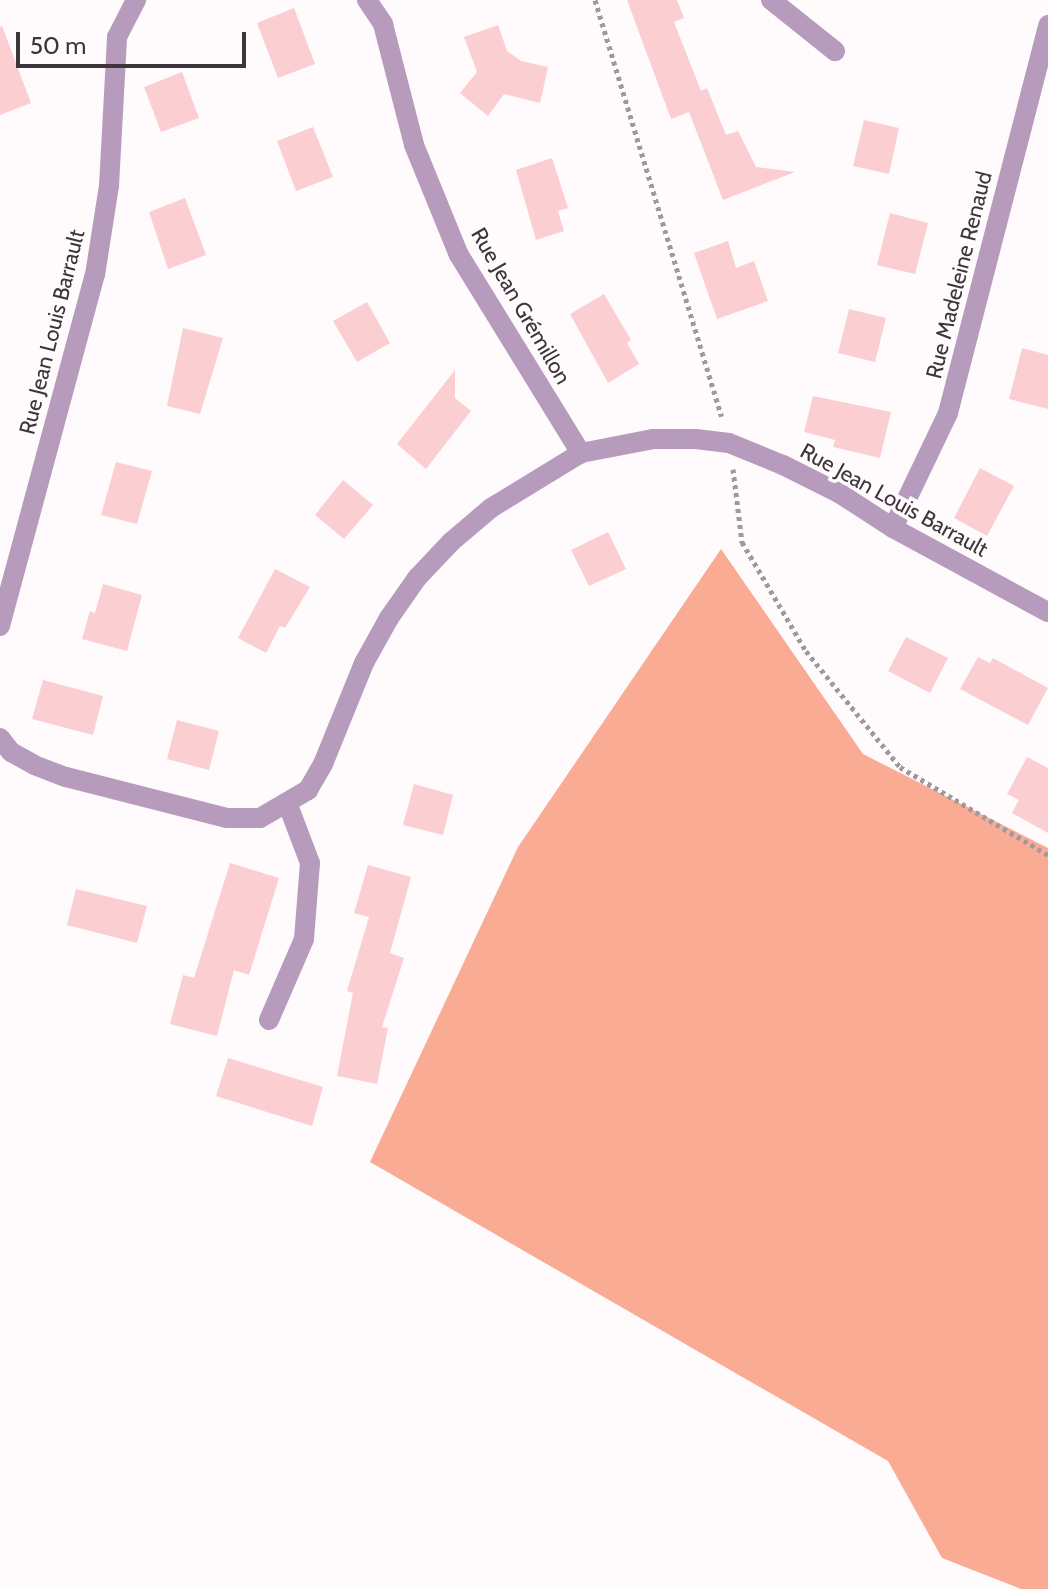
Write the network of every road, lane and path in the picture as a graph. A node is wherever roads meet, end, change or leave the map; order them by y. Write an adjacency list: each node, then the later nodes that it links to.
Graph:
1 (136, 0): 9 (street, Rue Jean Louis Barrault)
2 (367, 0): 6 (street, Rue Jean Grémillon)
3 (771, 0): 5 (street)
4 (1048, 25): 7 (street, Rue Madeleine Renaud)
5 (835, 51)
6 (581, 453): 7 (street, Rue Jean Louis Barrault); 11 (street, Rue Jean Louis Barrault)
7 (893, 528): 8 (street, Rue Jean Louis Barrault)
8 (1048, 612)
9 (0, 626)
10 (0, 738): 11 (street, Rue Jean Louis Barrault)
11 (288, 805): 12 (street)
12 (269, 1020)

